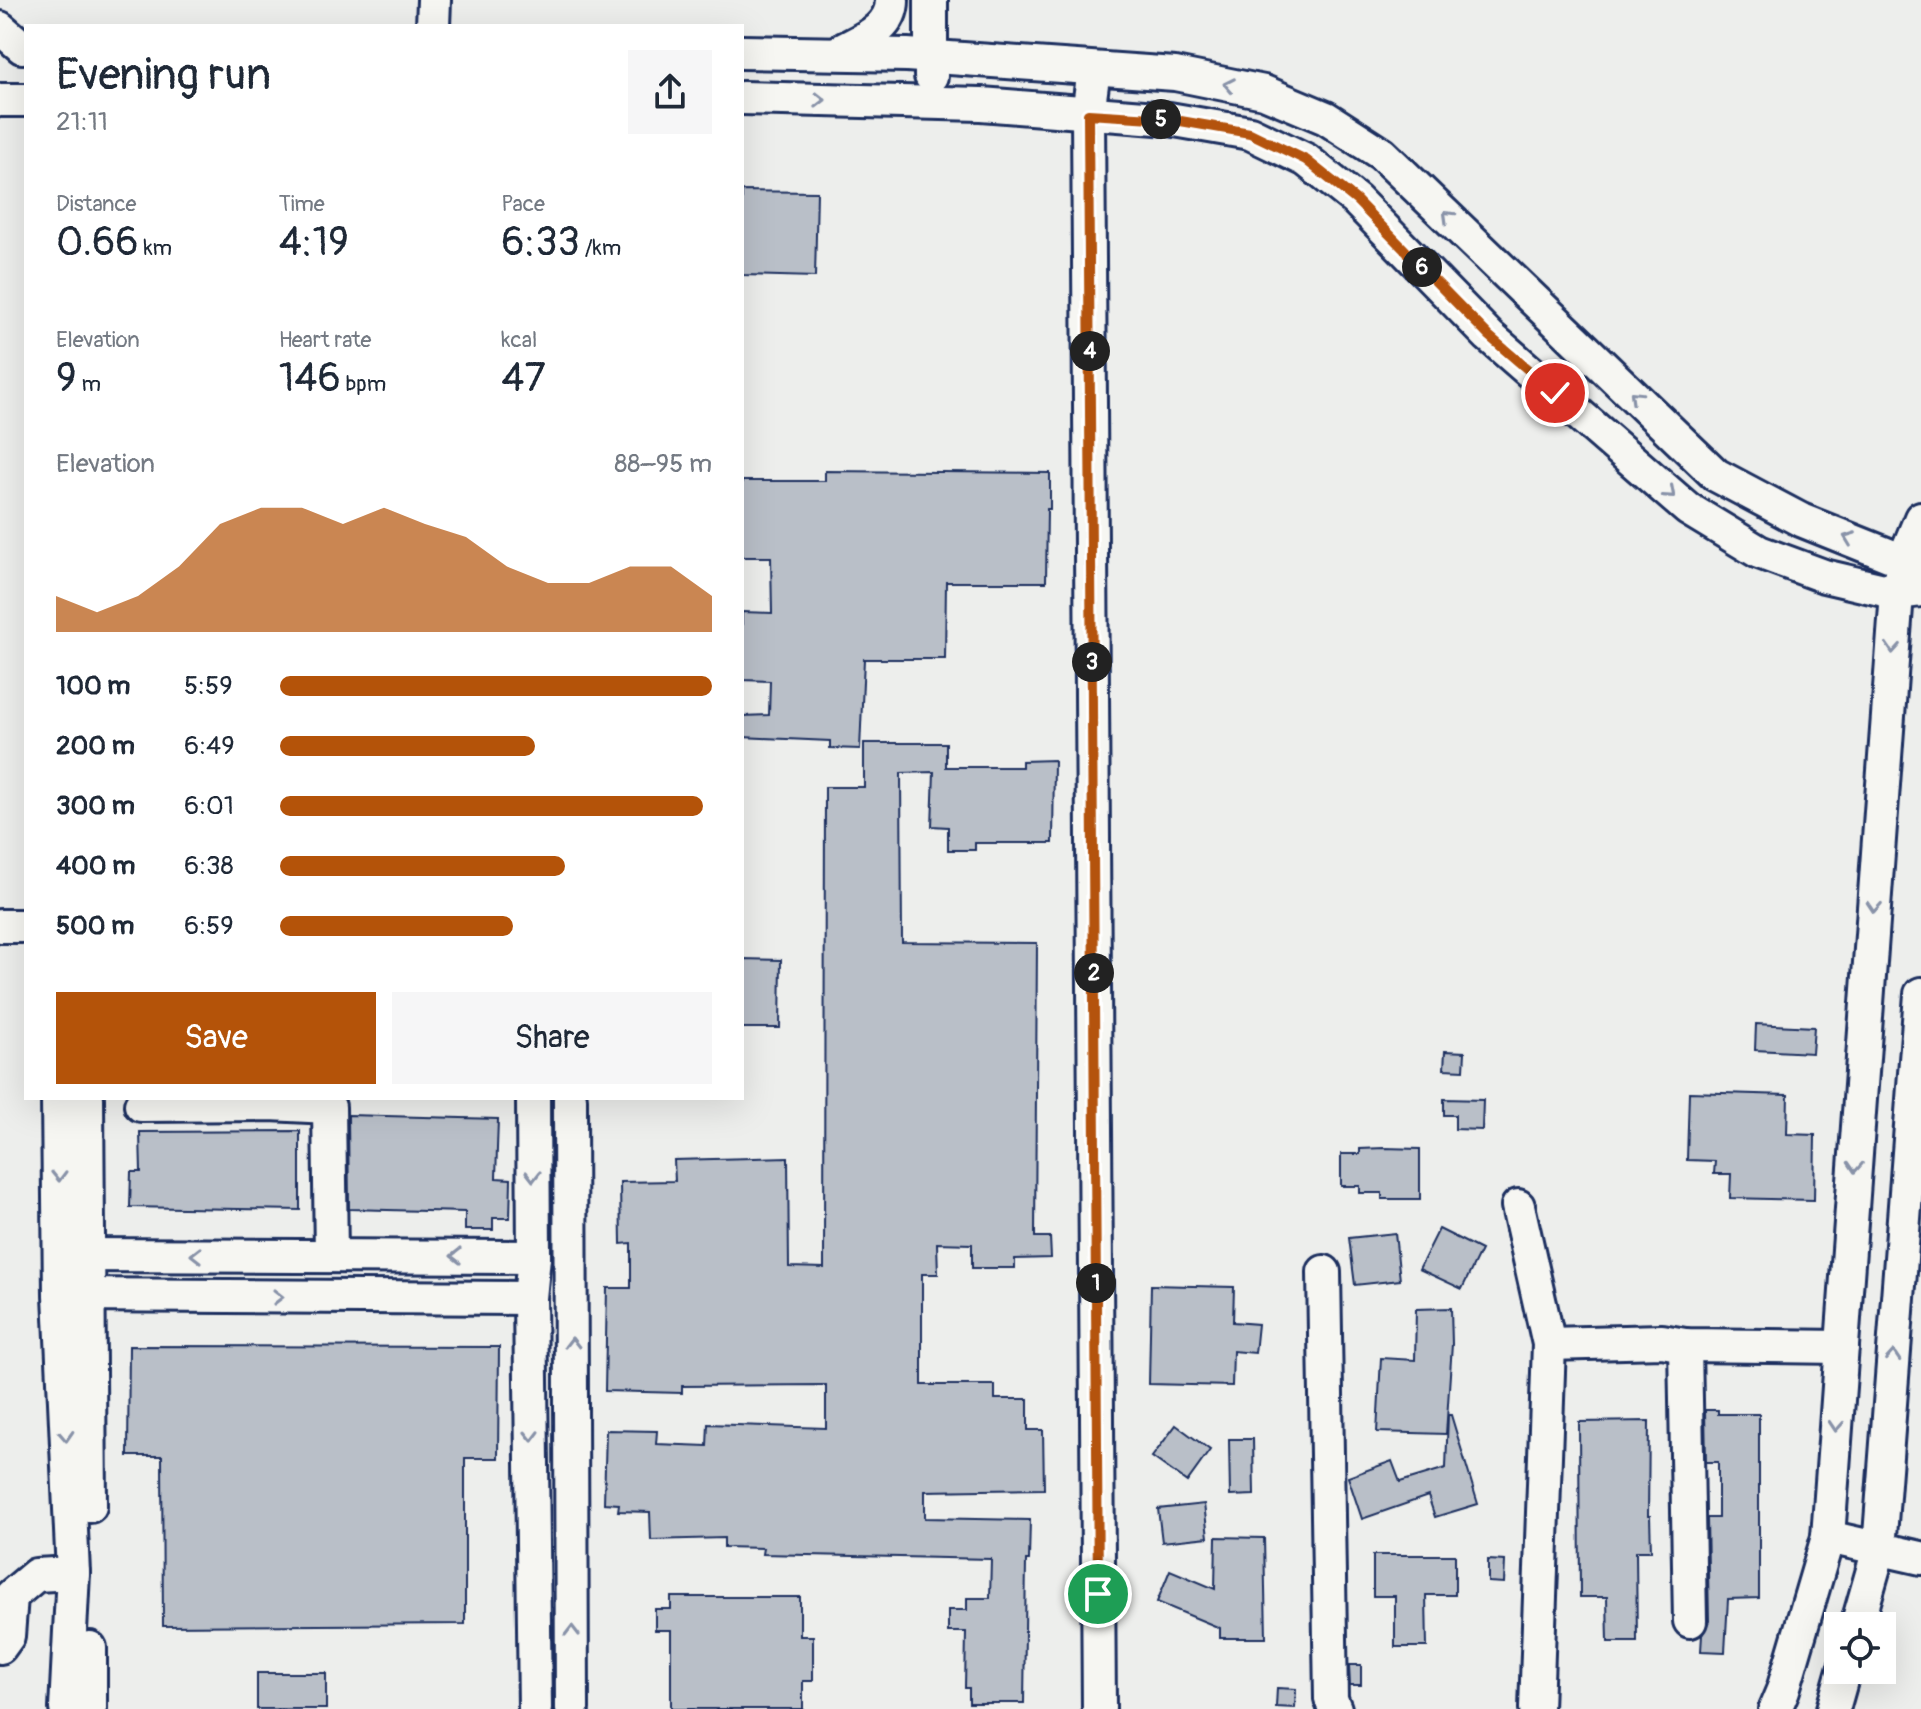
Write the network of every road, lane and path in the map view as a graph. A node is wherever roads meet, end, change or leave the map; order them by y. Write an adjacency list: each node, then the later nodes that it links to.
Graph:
1 (434, 0): 4 (street)
2 (892, 0): 6 (street)
3 (931, 0): 7 (street)
4 (433, 24)
5 (744, 52): 6 (street)
6 (835, 54): 7 (street)
7 (931, 57): 8 (street); 12 (street)
8 (1094, 69): 13 (street); 15 (street, one-way to 8)
9 (744, 98): 12 (street, one-way to 12)
10 (0, 100): 11 (street)
11 (24, 100)
12 (931, 103): 13 (street)
13 (1088, 114): 16 (street, one-way to 16); 49 (street)
14 (1921, 518): 15 (street)
15 (1912, 564): 16 (street)
16 (1909, 592): 35 (street, one-way to 35)
17 (0, 926): 18 (street)
18 (24, 926)
19 (1921, 994): 37 (street, one-way to 19)
20 (58, 1100): 27 (street, one-way to 27)
21 (87, 1100): 27 (street)
22 (533, 1100): 29 (street, one-way to 29)
23 (570, 1100): 48 (street, one-way to 23)
24 (329, 1103): 25 (street); 28 (street)
25 (141, 1105)
26 (1518, 1206): 33 (street)
27 (75, 1255): 28 (street, one-way to 27); 31 (street)
28 (331, 1256): 29 (street, one-way to 28)
29 (534, 1257): 32 (street)
30 (1324, 1272): 50 (street)
31 (75, 1296): 32 (street, one-way to 32); 39 (street, one-way to 39); 46 (street)
32 (530, 1298): 47 (street, one-way to 47)
33 (1549, 1344): 34 (street); 51 (street)
34 (1685, 1345): 35 (street); 42 (street)
35 (1842, 1347): 36 (street, one-way to 36)
36 (1828, 1537): 37 (street); 52 (street)
37 (1879, 1549): 38 (street); 41 (street)
38 (1921, 1558)
39 (73, 1573): 40 (street); 45 (street)
40 (14, 1580): 43 (street)
41 (1861, 1612)
42 (1690, 1621)
43 (0, 1647)
44 (1840, 1684): 53 (street)
45 (66, 1709)
46 (90, 1709)
47 (535, 1709)
48 (572, 1709)
49 (1099, 1709)
50 (1335, 1709)
51 (1536, 1709)
52 (1775, 1709)
53 (1833, 1709)

